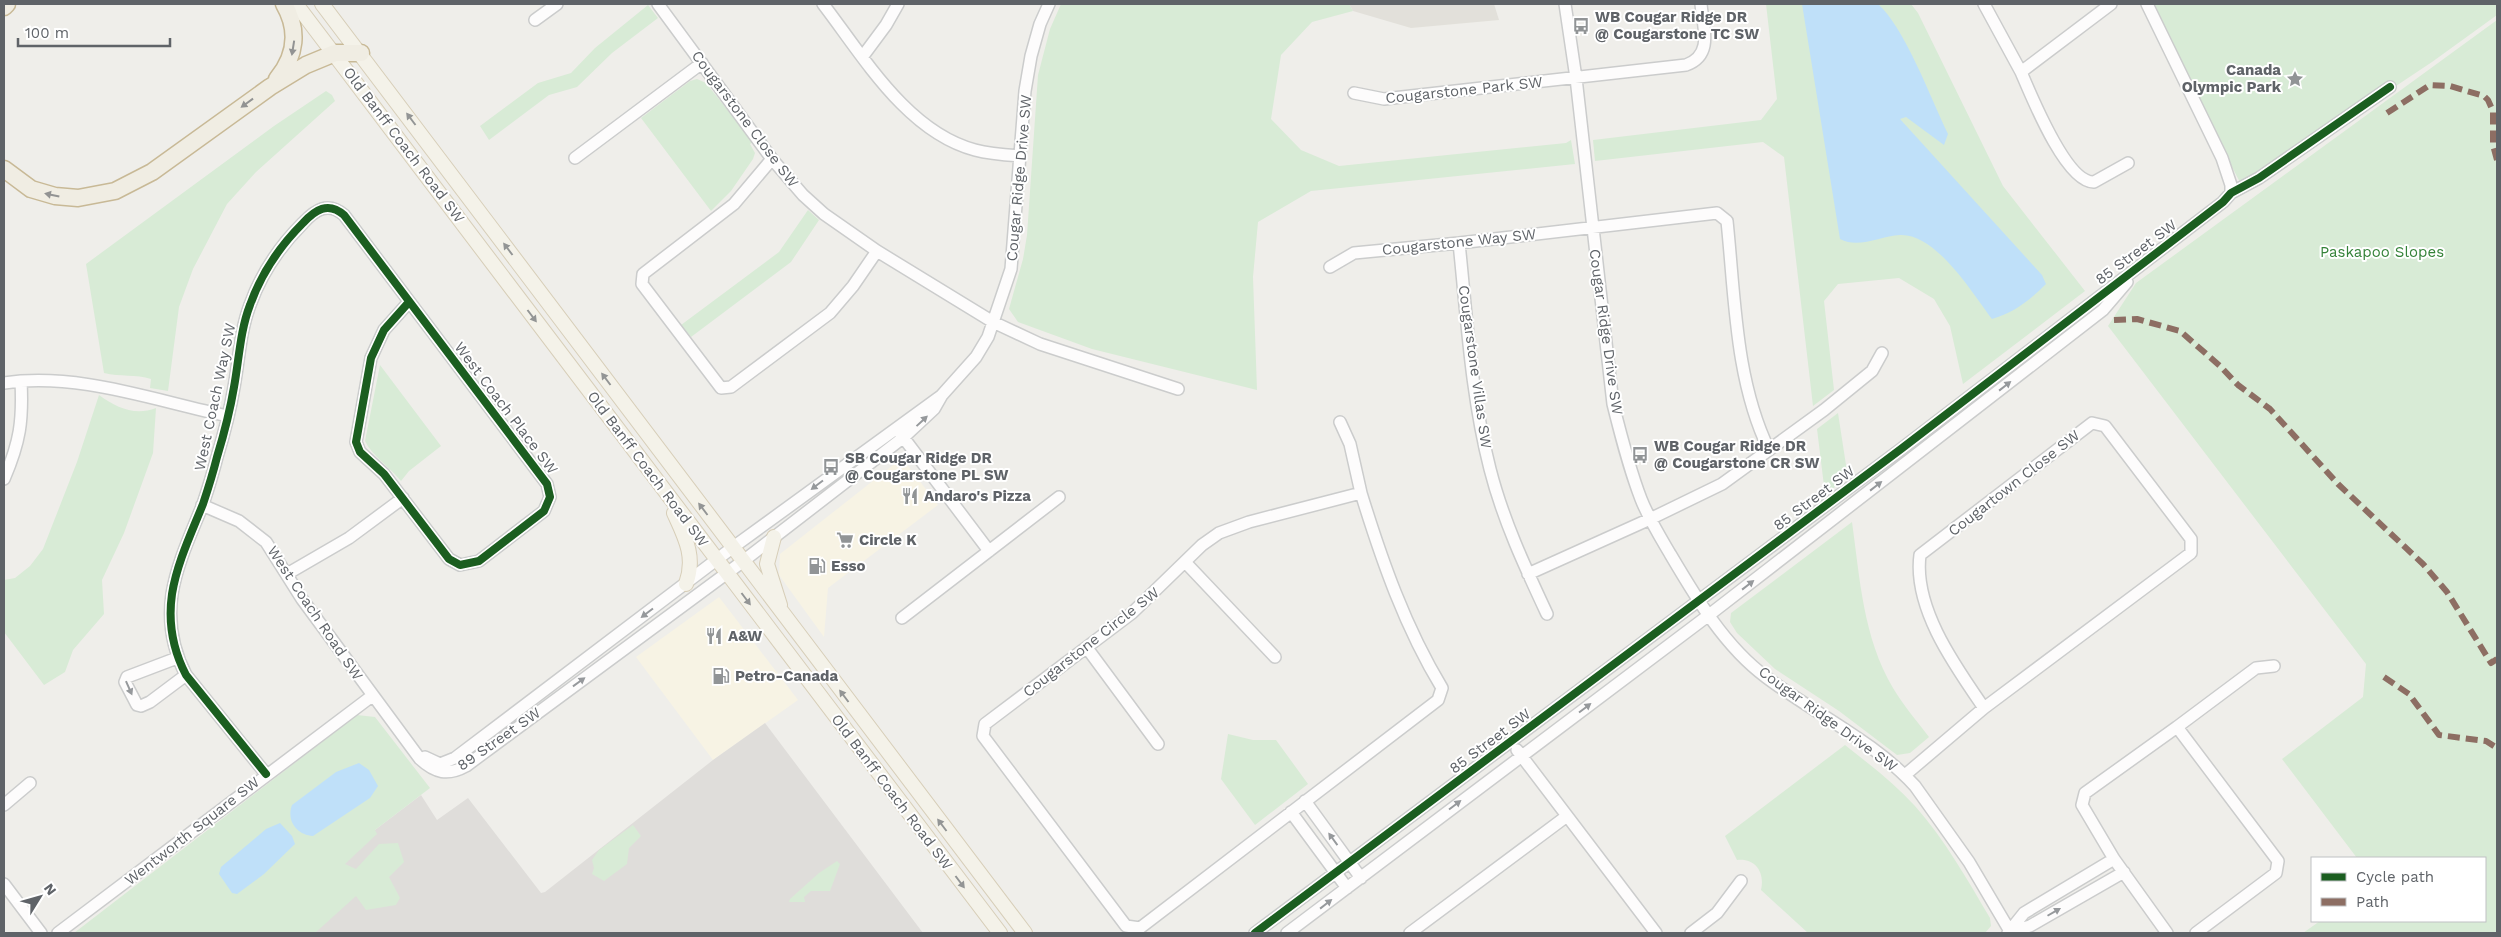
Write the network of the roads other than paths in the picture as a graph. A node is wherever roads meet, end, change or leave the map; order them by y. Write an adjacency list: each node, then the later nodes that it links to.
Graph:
1 (7, 4): 15 (highway)
2 (284, 4): 23 (highway, one-way to 23)
3 (296, 4): 17 (main road, Old Banff Coach Road SW)
4 (322, 4): 18 (main road, Old Banff Coach Road SW)
5 (557, 4): 16 (street)
6 (658, 4): 20 (street, Cougarstone Close SW)
7 (823, 4): 19 (street)
8 (898, 4): 19 (street)
9 (1049, 4): 26 (street, Cougar Ridge Drive SW)
10 (1565, 4): 22 (street, Cougar Ridge Drive SW)
11 (1701, 4): 22 (street, Cougarstone Park SW)
12 (1984, 4): 21 (street)
13 (2111, 4): 21 (street)
14 (2147, 4): 31 (street)
15 (4, 7)
16 (536, 20)
17 (335, 53): 18 (highway); 23 (highway); 52 (main road, Old Banff Coach Road SW, one-way to 52)
18 (361, 53): 59 (main road, Old Banff Coach Road SW, one-way to 18)
19 (863, 56): 26 (street)
20 (702, 63): 27 (street); 28 (street, Cougarstone Close SW)
21 (2021, 72): 29 (street)
22 (1576, 78): 25 (street, Cougarstone Park SW); 32 (street, Cougar Ridge Drive SW)
23 (270, 86): 30 (highway, one-way to 30)
24 (2390, 87): 31 (street, 85 Street SW)
25 (1354, 92)
26 (1021, 156): 38 (street, Cougar Ridge Drive SW)
27 (575, 158)
28 (772, 159): 34 (street, Cougarstone Close SW); 34 (street)
29 (2128, 162)
30 (4, 169)
31 (2231, 192): 36 (street, 85 Street SW)
32 (1592, 227): 33 (street, Cougarstone Way SW); 48 (street, Cougarstone Way SW); 57 (street, Cougar Ridge Drive SW)
33 (1459, 243): 35 (street, Cougarstone Way SW); 66 (street, Cougarstone Villas SW)
34 (877, 250): 38 (street, Cougarstone Close SW)
35 (1330, 267)
36 (2137, 270): 68 (street, 85 Street SW); 70 (street, 85 Street SW, one-way to 36)
37 (409, 302): 44 (street, West Coach Way SW); 55 (street, West Coach Place SW); 55 (street, West Coach Place SW)
38 (993, 322): 42 (street, Cougarstone Close SW); 43 (street, Cougar Ridge Drive SW)
39 (1882, 353): 48 (street)
40 (21, 381): 41 (street); 44 (street); 50 (street)
41 (4, 383)
42 (1178, 389)
43 (942, 395): 46 (street, Cougar Ridge Drive SW); 47 (street, Cougar Ridge Drive SW, one-way to 43)
44 (228, 416): 56 (street, West Coach Way SW)
45 (1340, 422): 53 (street)
46 (896, 427): 47 (street); 49 (street, Cougar Ridge Drive SW)
47 (904, 437): 51 (street, Cougar Ridge Drive SW); 60 (street)
48 (1769, 450): 57 (street)
49 (835, 472): 51 (street); 59 (street, Cougar Ridge Drive SW, one-way to 59)
50 (4, 479)
51 (843, 483): 58 (street, Cougar Ridge Drive SW)
52 (662, 488): 61 (main road, Old Banff Coach Road SW); 67 (main road)
53 (1361, 493): 63 (street, Cougarstone Circle SW); 92 (street, Cougarstone Circle SW)
54 (1059, 497): 60 (street)
55 (403, 498): 65 (street)
56 (202, 505): 65 (street, West Coach Road SW); 77 (street, West Coach Way SW)
57 (1650, 519): 66 (street); 68 (street, Cougar Ridge Drive SW)
58 (774, 538): 62 (street, Cougar Ridge Drive SW); 72 (main road)
59 (732, 548): 61 (street, Cougar Ridge Drive SW); 62 (main road, Old Banff Coach Road SW)
60 (989, 552): 71 (street)
61 (716, 560): 64 (main road, Old Banff Coach Road SW); 67 (street, 89 Street SW)
62 (742, 562): 64 (street, 89 Street SW); 72 (main road, Old Banff Coach Road SW)
63 (1186, 562): 75 (street, Cougarstone Circle SW); 76 (street)
64 (726, 573): 74 (street, 89 Street SW); 106 (main road, Old Banff Coach Road SW, one-way to 106)
65 (287, 574): 81 (street, West Coach Road SW)
66 (1528, 574): 69 (street, Cougarstone Villas SW)
67 (686, 584): 73 (street, 89 Street SW, one-way to 73)
68 (1698, 601): 70 (street, Cougar Ridge Drive SW); 85 (street, 85 Street SW)
69 (1547, 614)
70 (1709, 615): 87 (street, 85 Street SW, one-way to 70); 90 (street, Cougar Ridge Drive SW)
71 (902, 618)
72 (786, 619): 107 (main road, Old Banff Coach Road SW, one-way to 72)
73 (630, 626): 74 (street); 80 (street, 89 Street SW)
74 (639, 638): 82 (street, 89 Street SW, one-way to 74)
75 (1087, 648): 86 (street); 94 (street, Cougarstone Circle SW)
76 (1275, 657)
77 (177, 658): 79 (street, West Coach Way SW); 79 (street, one-way to 79)
78 (2274, 666): 84 (street)
79 (186, 675): 89 (street, West Coach Way SW)
80 (551, 686): 82 (street); 88 (street, 89 Street SW)
81 (372, 696): 88 (street); 89 (street, Wentworth Square SW)
82 (559, 697): 88 (street, 89 Street SW)
83 (1984, 708): 83 (street, Cougartown Close SW); 90 (street, Cougartown Close SW)
84 (2177, 728): 96 (street); 115 (street)
85 (1511, 743): 87 (street); 97 (street, 85 Street SW)
86 (1158, 744)
87 (1521, 756): 95 (street); 100 (street, 85 Street SW, one-way to 87)
88 (437, 767)
89 (266, 774): 105 (street, Wentworth Square SW)
90 (1905, 775): 113 (street, Cougar Ridge Drive SW)
91 (30, 783): 93 (street)
92 (1305, 801): 94 (street, Cougarstone Circle SW); 97 (street, one-way to 92)
93 (4, 805)
94 (1291, 812): 98 (street)
95 (1567, 816): 110 (street); 111 (street)
96 (2114, 859): 99 (street); 113 (street)
97 (1349, 862): 98 (street, 85 Street SW); 100 (street)
98 (1335, 872): 103 (street); 108 (street, 85 Street SW)
99 (2124, 872): 113 (street, one-way to 99); 114 (street)
100 (1360, 878): 103 (street, 85 Street SW)
101 (1741, 881): 112 (street)
102 (4, 884): 104 (street)
103 (1347, 888): 109 (street, 85 Street SW, one-way to 103)
104 (41, 933)
105 (58, 933)
106 (1000, 933)
107 (1025, 933)
108 (1255, 933)
109 (1287, 933)
110 (1410, 933)
111 (1656, 933)
112 (1691, 933)
113 (2010, 933)
114 (2166, 933)
115 (2196, 933)

